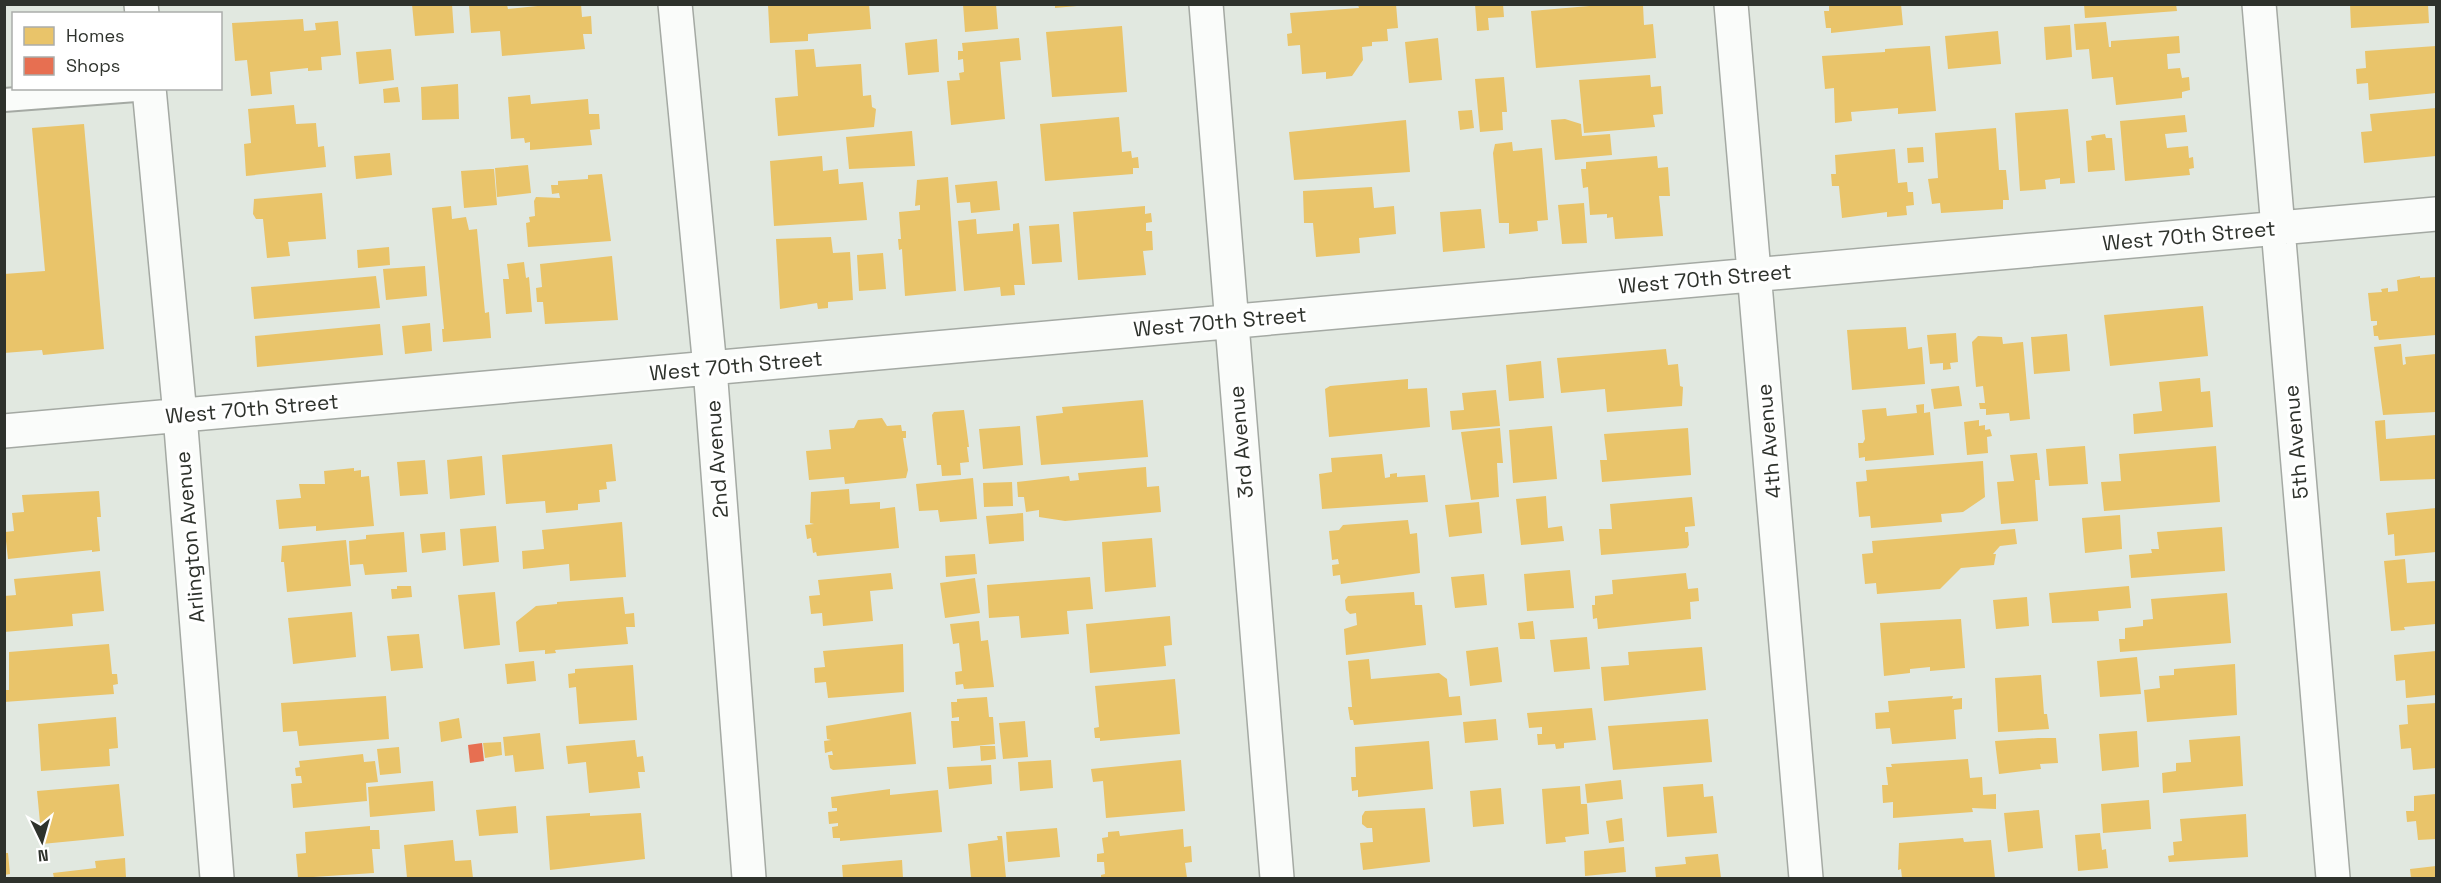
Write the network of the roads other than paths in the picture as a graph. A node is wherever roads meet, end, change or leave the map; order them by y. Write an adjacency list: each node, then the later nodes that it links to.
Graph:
1 (675, 4): 12 (street, 2nd Avenue)
2 (1206, 4): 11 (street, 3rd Avenue)
3 (1731, 4): 10 (street, 4th Avenue)
4 (2259, 4): 9 (street, 5th Avenue)
5 (136, 90): 7 (lane)
6 (149, 90): 13 (street, Arlington Avenue)
7 (4, 100)
8 (2436, 214): 9 (street, West 70th Street)
9 (2278, 228): 10 (street, West 70th Street); 19 (street, 5th Avenue)
10 (1754, 274): 11 (street, West 70th Street); 18 (street, 4th Avenue)
11 (1231, 322): 12 (street, West 70th Street); 17 (street, 3rd Avenue)
12 (710, 368): 13 (street, West 70th Street); 16 (street, 2nd Avenue)
13 (180, 416): 14 (street, West 70th Street); 15 (street, Arlington Avenue)
14 (4, 431)
15 (217, 879)
16 (749, 879)
17 (1277, 879)
18 (1806, 879)
19 (2333, 879)

